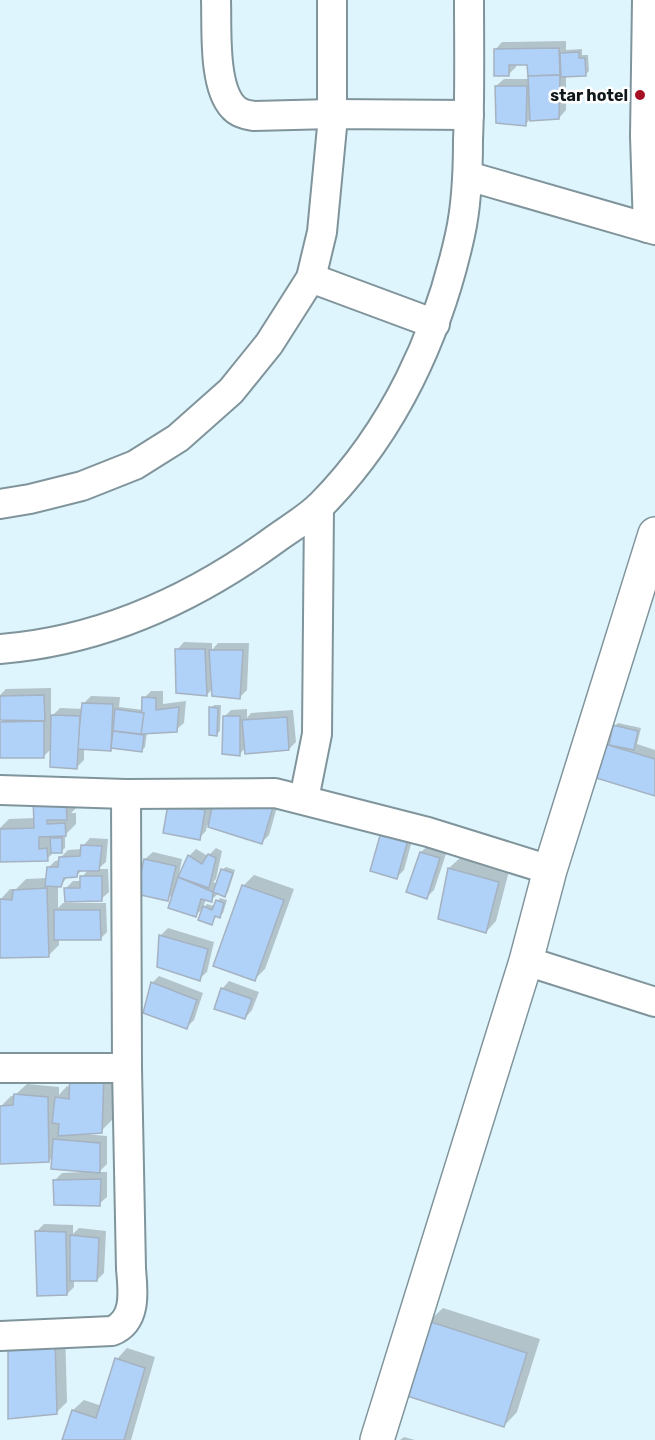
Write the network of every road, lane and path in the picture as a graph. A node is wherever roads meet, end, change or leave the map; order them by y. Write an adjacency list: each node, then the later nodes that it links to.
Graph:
1 (216, 0): 5 (street)
2 (332, 0): 5 (street)
3 (469, 0): 6 (street)
4 (647, 0): 8 (street)
5 (332, 114): 6 (street); 9 (street)
6 (469, 115): 7 (street)
7 (468, 176): 8 (street); 10 (street)
8 (651, 229)
9 (311, 278): 10 (street); 11 (street)
10 (435, 324): 12 (street)
11 (0, 504)
12 (319, 507): 14 (street); 17 (street)
13 (655, 534): 18 (street)
14 (0, 649)
15 (0, 790): 16 (street)
16 (126, 794): 17 (street); 22 (street)
17 (304, 800): 18 (street)
18 (550, 870): 19 (street)
19 (526, 962): 20 (street); 24 (street)
20 (655, 1002)
21 (0, 1068): 22 (street)
22 (127, 1068): 23 (street)
23 (0, 1336)
24 (377, 1440)

